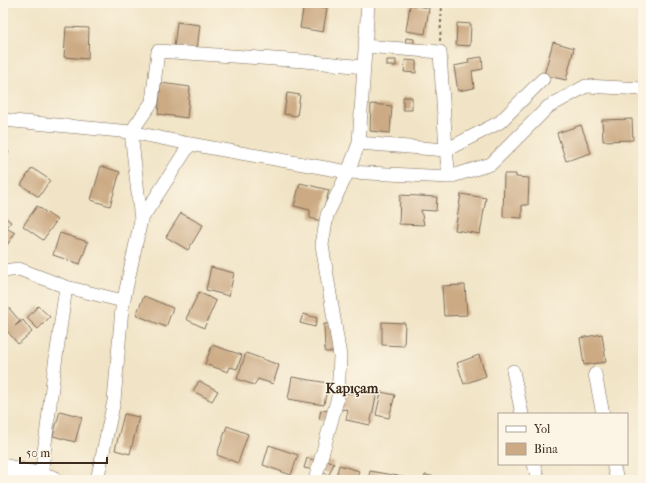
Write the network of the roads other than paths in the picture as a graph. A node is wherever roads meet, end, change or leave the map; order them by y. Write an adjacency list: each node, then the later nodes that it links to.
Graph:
1 (368, 3): 2 (street)
2 (365, 46): 3 (street); 10 (street)
3 (364, 68): 7 (street); 8 (street)
4 (543, 79): 10 (street)
5 (643, 89): 12 (street)
6 (3, 120): 7 (street)
7 (131, 132): 9 (street); 13 (street)
8 (359, 143): 10 (street); 11 (street)
9 (190, 144): 11 (street); 13 (street)
10 (446, 150): 12 (street)
11 (348, 172): 12 (street); 26 (street)
12 (450, 177)
13 (140, 220): 16 (street)
14 (3, 271): 15 (street)
15 (66, 287): 16 (street); 24 (street)
16 (123, 301): 25 (street)
17 (513, 371): 19 (street)
18 (595, 374): 20 (street)
19 (522, 413)
20 (603, 413)
21 (534, 465): 27 (street)
22 (613, 465): 28 (street)
23 (3, 468): 24 (street)
24 (47, 478)
25 (97, 480)
26 (315, 480)
27 (538, 480)
28 (617, 480)

